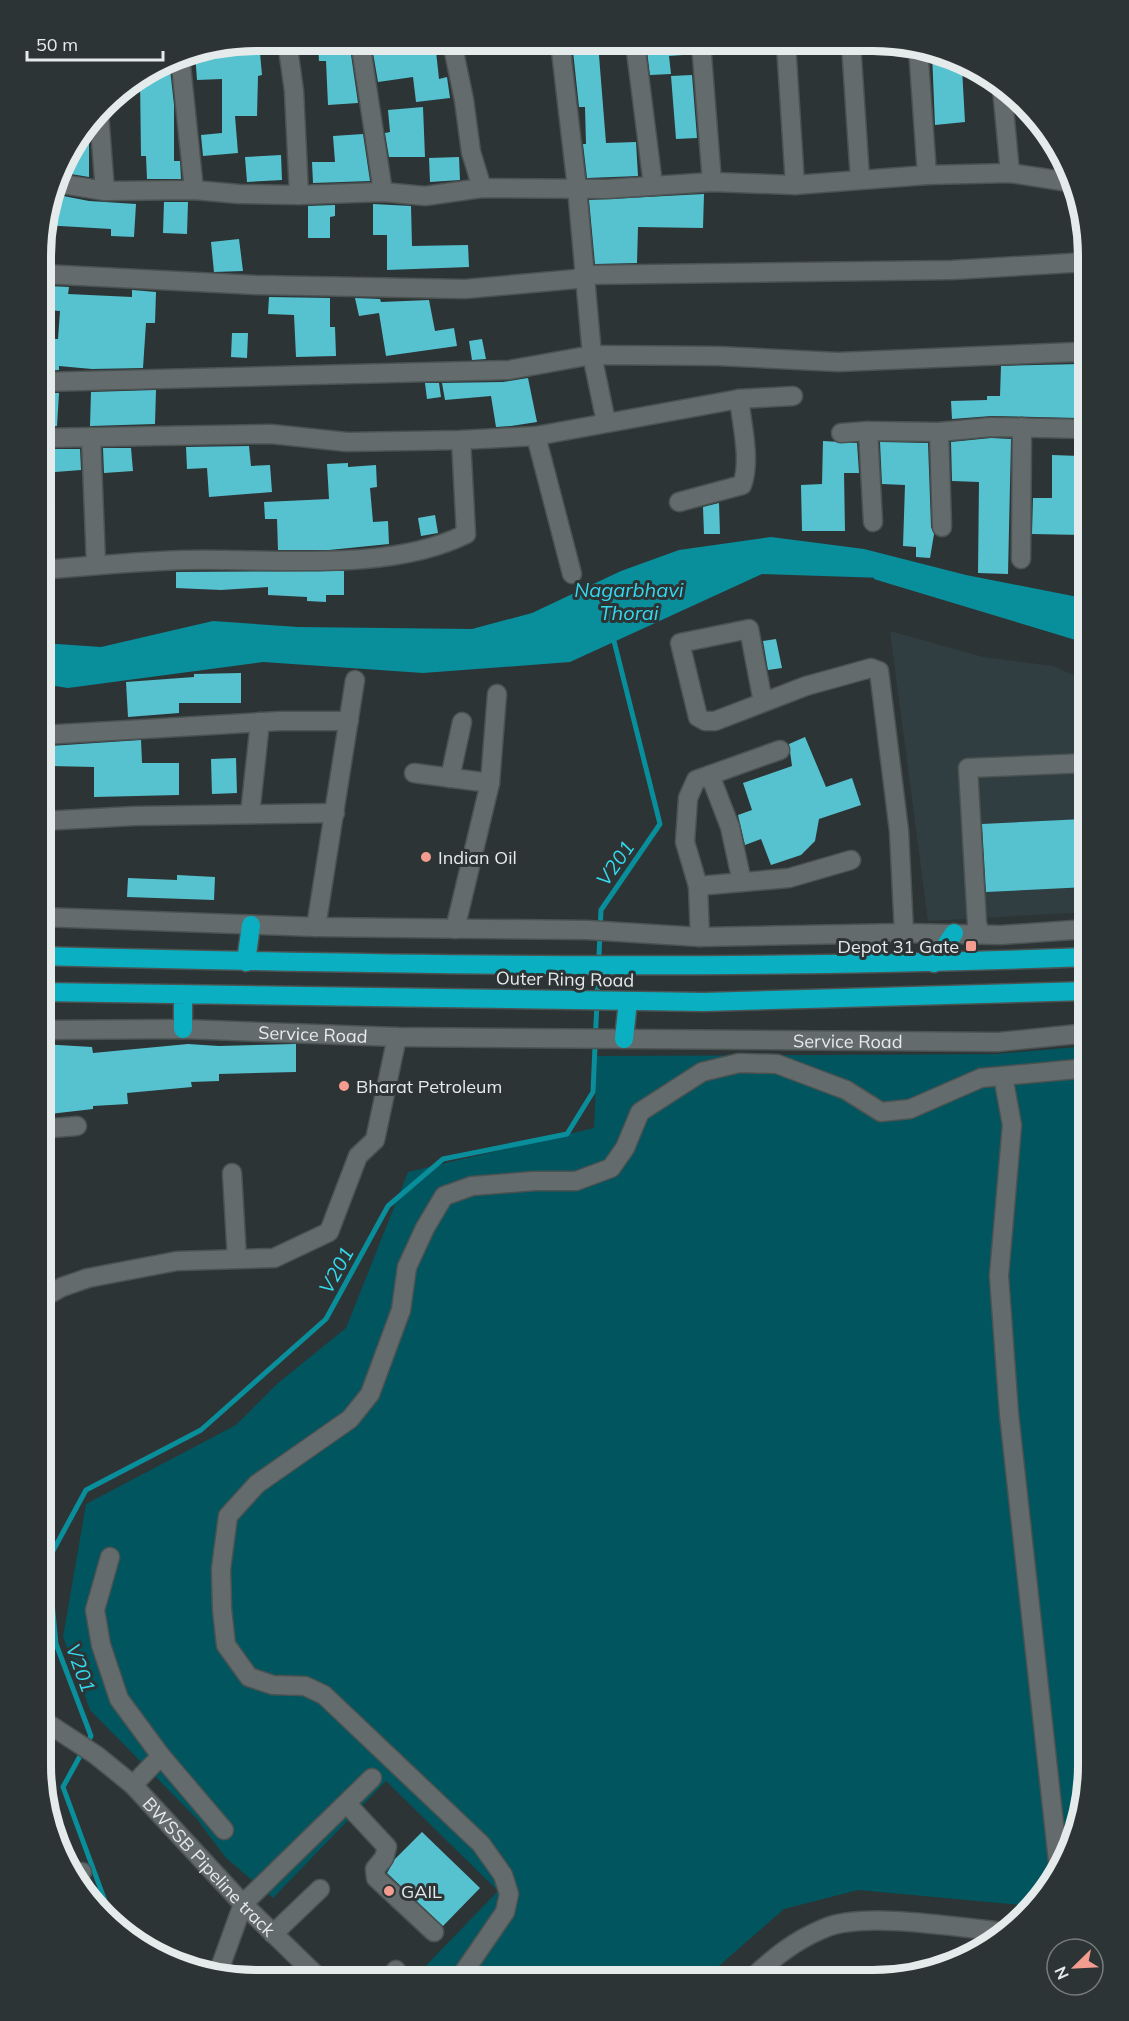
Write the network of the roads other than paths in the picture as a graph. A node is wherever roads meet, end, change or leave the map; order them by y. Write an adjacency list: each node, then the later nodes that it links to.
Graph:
1 (288, 51): 26 (street)
2 (362, 51): 25 (street)
3 (454, 51): 22 (street)
4 (561, 51): 21 (street)
5 (636, 51): 19 (street)
6 (702, 51): 17 (street)
7 (786, 51): 20 (street)
8 (851, 51): 15 (street)
9 (919, 57): 14 (street)
10 (181, 66): 23 (street)
11 (1003, 98): 13 (street)
12 (100, 124): 24 (street)
13 (1010, 173): 14 (street); 16 (street)
14 (927, 175): 15 (street)
15 (860, 180): 20 (street)
16 (1063, 181)
17 (712, 182): 19 (street); 20 (street)
18 (65, 184): 24 (street)
19 (652, 185): 21 (street)
20 (795, 185)
21 (577, 188): 22 (street); 29 (street)
22 (482, 189): 25 (street)
23 (194, 190): 24 (street); 26 (street)
24 (105, 191)
25 (383, 192): 26 (street)
26 (299, 195)
27 (1078, 263): 29 (street)
28 (51, 274): 29 (street)
29 (583, 274): 31 (street)
30 (1078, 352): 31 (street)
31 (592, 356): 32 (street); 35 (street)
32 (51, 382)
33 (793, 396): 34 (street)
34 (739, 399): 35 (street); 45 (street)
35 (606, 422): 42 (street)
36 (1022, 427): 37 (street); 39 (street); 48 (street)
37 (1078, 429)
38 (868, 431): 39 (street); 40 (street); 46 (street)
39 (939, 432): 47 (street)
40 (841, 433)
41 (91, 436): 43 (street); 44 (street); 49 (street)
42 (536, 436): 44 (street); 51 (street)
43 (51, 438)
44 (461, 441): 49 (street)
45 (679, 502)
46 (873, 522)
47 (942, 527)
48 (1021, 559)
49 (96, 564): 50 (street)
50 (51, 569)
51 (572, 574)
52 (355, 680): 56 (street)
53 (497, 694): 64 (street)
54 (763, 702): 54 (street); 76 (street)
55 (260, 722): 56 (street); 58 (street); 66 (street)
56 (349, 722): 65 (street)
57 (462, 722): 63 (street)
58 (51, 734)
59 (780, 750): 62 (street)
60 (1078, 763): 78 (street)
61 (414, 773): 63 (street)
62 (710, 775): 69 (street); 70 (street)
63 (450, 778): 64 (street)
64 (490, 783): 74 (street)
65 (336, 813): 66 (street); 73 (street)
66 (250, 814): 67 (street)
67 (51, 821)
68 (851, 860): 69 (street)
69 (742, 882): 70 (street)
70 (698, 886): 79 (street)
71 (51, 917): 72 (street)
72 (251, 925): 73 (street); 82 (highway)
73 (316, 927): 74 (street)
74 (455, 929): 79 (street)
75 (1078, 929): 78 (street)
76 (904, 933): 77 (street); 79 (street)
77 (954, 933): 78 (street); 83 (highway)
78 (981, 934)
79 (699, 937)
80 (51, 956): 82 (highway, Outer Ring Road)
81 (1078, 957): 83 (highway, Outer Ring Road)
82 (246, 962): 83 (highway, Outer Ring Road)
83 (934, 963)
84 (1078, 991): 87 (highway, Outer Ring Road)
85 (51, 992): 86 (highway, Outer Ring Road)
86 (183, 994): 87 (highway, Outer Ring Road); 88 (highway)
87 (628, 1001): 92 (highway)
88 (183, 1029): 89 (street, Service Road); 91 (street, Service Road)
89 (51, 1030)
90 (1078, 1034): 92 (street, Service Road)
91 (397, 1037): 92 (street, Service Road); 98 (street)
92 (616, 1039)
93 (1078, 1069): 94 (street)
94 (1003, 1076): 107 (street); 115 (street)
95 (76, 1126): 96 (street)
96 (51, 1128)
97 (232, 1173): 98 (street)
98 (237, 1259): 99 (street)
99 (51, 1293)
100 (110, 1557): 102 (street)
101 (51, 1726): 104 (street, BWSSB Pipeline track)
102 (161, 1756): 104 (street); 106 (street)
103 (372, 1778): 105 (street)
104 (133, 1785): 109 (street, BWSSB Pipeline track)
105 (346, 1804): 109 (street); 111 (street)
106 (224, 1830)
107 (1057, 1853)
108 (320, 1889): 112 (street)
109 (243, 1904): 112 (street, BWSSB Pipeline track); 113 (street)
110 (993, 1931): 116 (street)
111 (434, 1932)
112 (273, 1934): 114 (street, BWSSB Pipeline track)
113 (221, 1966)
114 (311, 1970)
115 (465, 1970)
116 (760, 1970)

